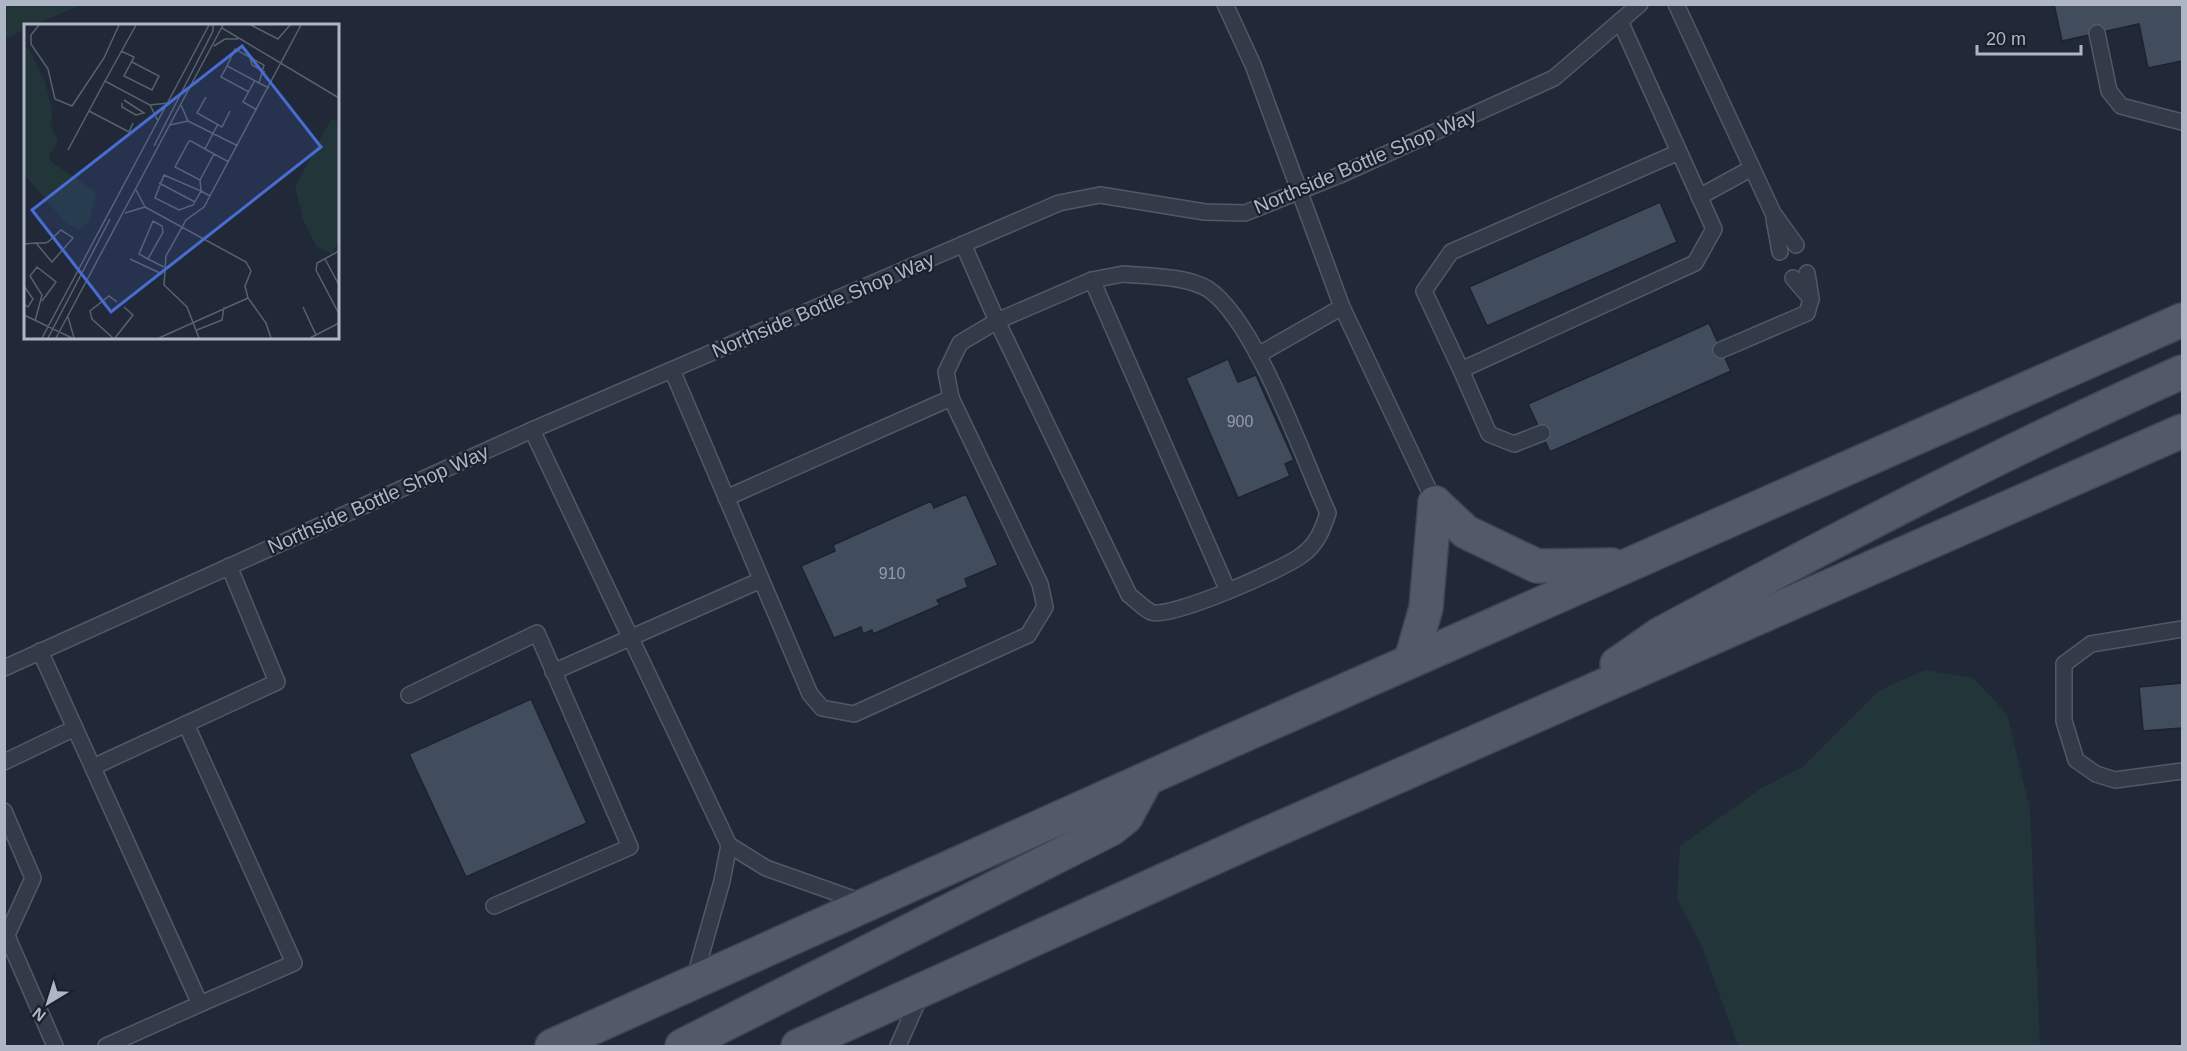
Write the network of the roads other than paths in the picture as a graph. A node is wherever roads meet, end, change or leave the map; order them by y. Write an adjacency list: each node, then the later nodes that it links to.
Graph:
1 (1225, 4): 9 (lane)
2 (1640, 4): 4 (lane, Northside Bottle Shop Way)
3 (1676, 4): 8 (lane)
4 (1620, 21): 7 (lane); 9 (lane, Northside Bottle Shop Way)
5 (2097, 33): 6 (lane)
6 (2182, 122)
7 (1679, 152): 10 (lane); 25 (lane)
8 (1752, 168): 10 (lane); 11 (lane)
9 (1299, 191): 12 (lane, Northside Bottle Shop Way); 19 (lane)
10 (1699, 197): 25 (lane)
11 (1773, 213): 13 (lane); 14 (lane)
12 (963, 244): 21 (lane); 24 (lane, Northside Bottle Shop Way)
13 (1796, 245)
14 (1780, 252)
15 (1807, 273): 18 (lane)
16 (1792, 278): 18 (lane)
17 (1092, 280): 21 (lane); 23 (lane); 36 (lane)
18 (1811, 298): 22 (lane)
19 (1342, 307): 23 (lane); 32 (lane)
20 (2182, 320): 33 (main road)
21 (997, 321): 27 (lane); 36 (lane)
22 (1721, 350)
23 (1258, 355): 36 (lane)
24 (672, 370): 28 (lane, Northside Bottle Shop Way); 31 (lane)
25 (1461, 370): 30 (lane)
26 (2182, 372): 44 (main road)
27 (951, 398): 31 (lane); 35 (lane)
28 (532, 430): 34 (lane, Northside Bottle Shop Way); 38 (lane)
29 (2182, 431): 44 (main road)
30 (1542, 433)
31 (726, 498): 35 (lane)
32 (1435, 503): 33 (main road); 40 (main road)
33 (1626, 565): 40 (main road)
34 (229, 566): 39 (lane, Northside Bottle Shop Way); 45 (lane)
35 (761, 580): 38 (lane)
36 (1228, 591)
37 (2182, 629): 49 (lane)
38 (630, 636): 42 (lane); 52 (lane)
39 (40, 651): 41 (lane, Northside Bottle Shop Way); 46 (lane)
40 (1411, 660): 50 (main road)
41 (4, 668)
42 (554, 672): 43 (lane); 54 (lane)
43 (409, 695)
44 (1562, 704): 57 (main road)
45 (186, 724): 48 (lane); 58 (lane)
46 (75, 728): 47 (lane); 48 (lane)
47 (4, 762)
48 (93, 767): 58 (lane)
49 (2182, 771)
50 (1146, 780): 53 (main road); 62 (main road)
51 (4, 811): 55 (lane)
52 (729, 845): 53 (lane); 56 (lane)
53 (867, 904): 56 (main road)
54 (494, 906)
55 (6, 932): 59 (lane)
56 (693, 983): 61 (main road)
57 (922, 990): 63 (main road); 64 (lane)
58 (200, 1004): 60 (lane)
59 (55, 1047)
60 (106, 1047)
61 (552, 1047)
62 (682, 1047)
63 (798, 1047)
64 (898, 1047)

